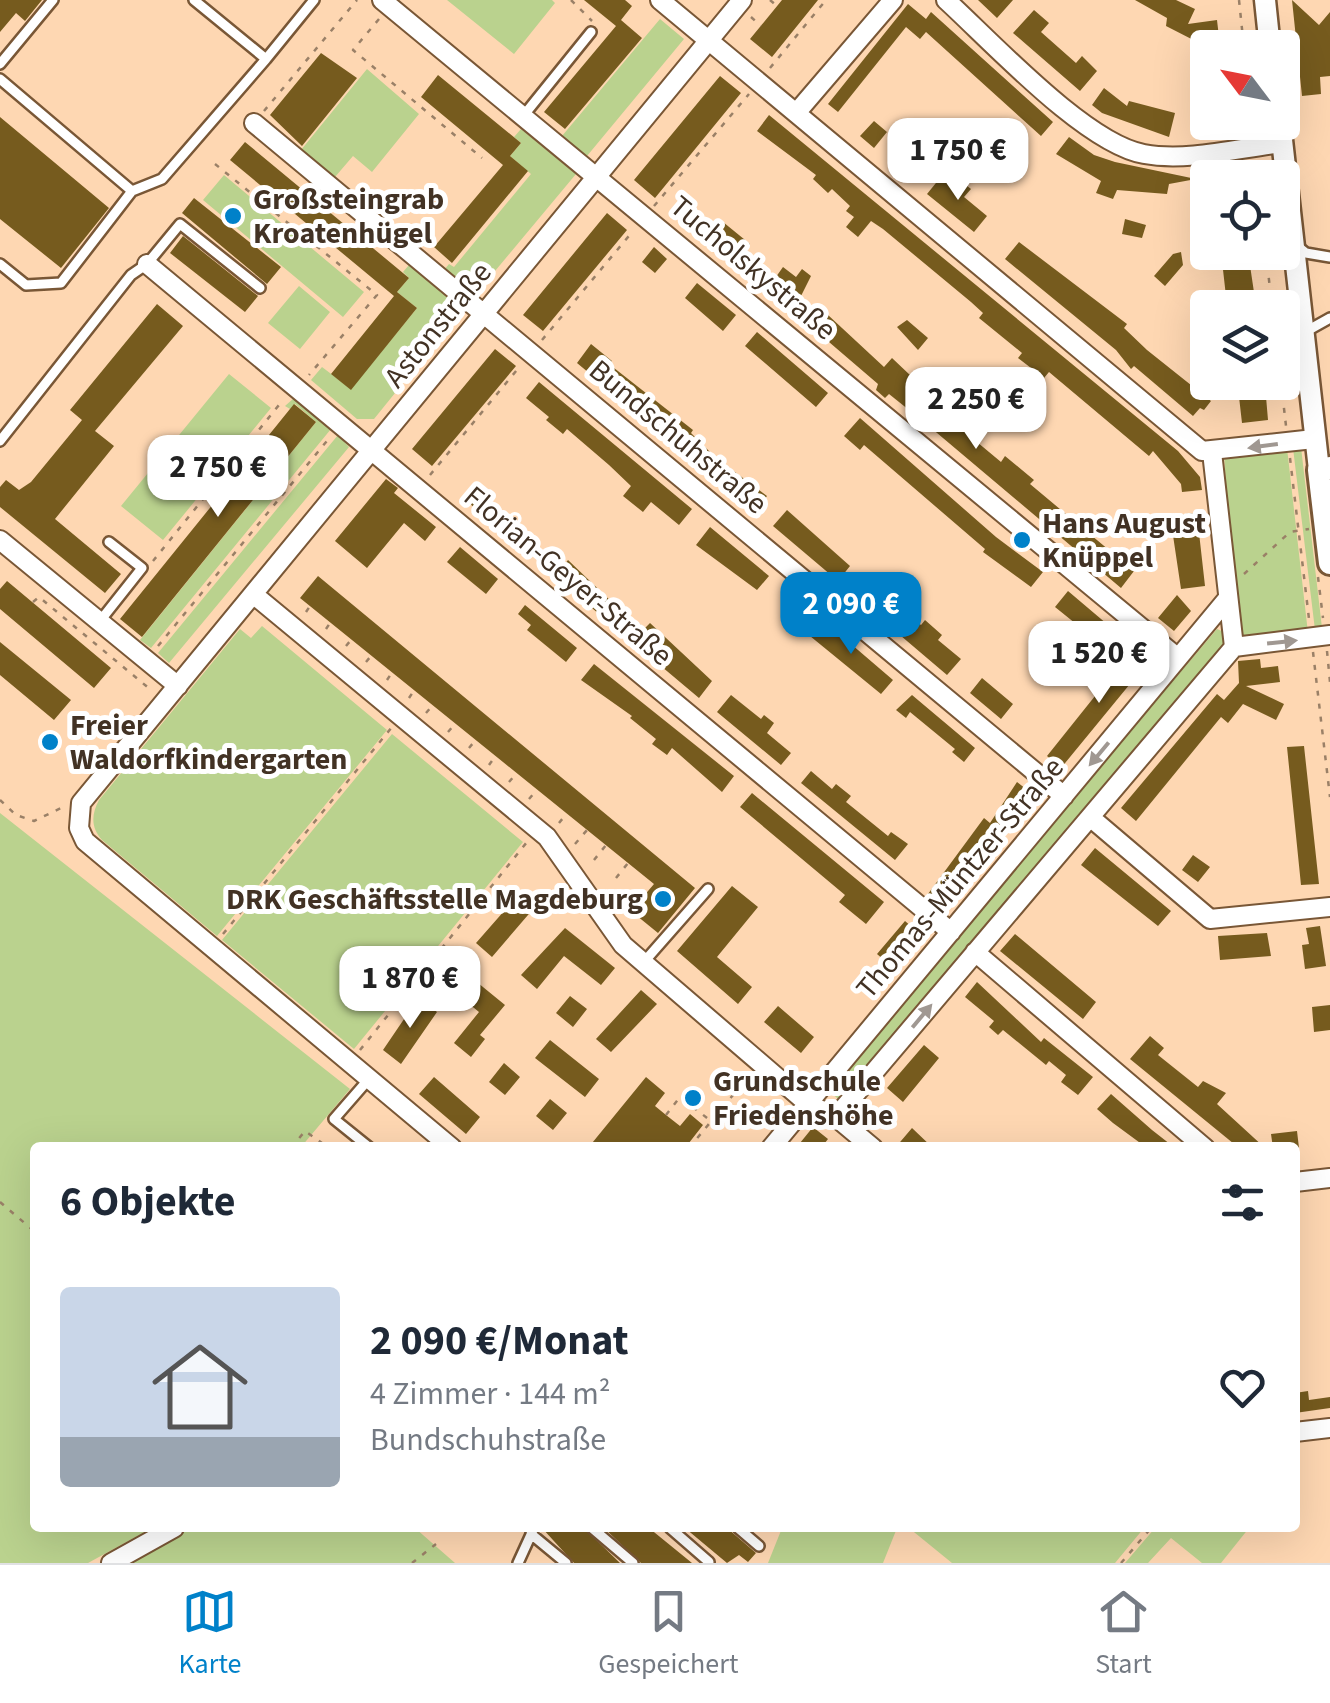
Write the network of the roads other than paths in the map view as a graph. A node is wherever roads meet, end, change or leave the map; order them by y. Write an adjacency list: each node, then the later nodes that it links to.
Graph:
1 (53, 0): 14 (lane)
2 (194, 0): 13 (lane)
3 (314, 0): 13 (lane)
4 (660, 0): 12 (street)
5 (893, 0): 16 (street)
6 (946, 0): 19 (street)
7 (1265, 0): 10 (street)
8 (389, 2): 17 (street, Tucholskystraße)
9 (744, 6): 12 (street, Astonstraße)
10 (1268, 30)
11 (591, 32): 17 (lane)
12 (708, 40): 16 (street); 20 (street, Astonstraße)
13 (266, 58): 21 (lane)
14 (0, 64)
15 (0, 80): 21 (lane)
16 (797, 112): 34 (street)
17 (524, 114): 20 (street, Tucholskystraße)
18 (254, 123): 28 (street, Bundschuhstraße)
19 (1245, 140)
20 (598, 174): 28 (street, Astonstraße); 44 (street, Tucholskystraße)
21 (132, 191): 24 (lane)
22 (1300, 248): 23 (lane)
23 (1330, 257)
24 (0, 264)
25 (147, 264): 27 (lane); 32 (lane); 33 (street, Florian-Geyer-Straße)
26 (1295, 270): 30 (street)
27 (260, 288)
28 (485, 312): 33 (street, Astonstraße); 46 (street, Bundschuhstraße)
29 (1330, 318): 30 (lane)
30 (1302, 334): 31 (street)
31 (1314, 439): 34 (street, one-way to 34); 35 (street)
32 (0, 441)
33 (373, 448): 40 (street, Astonstraße); 50 (street, Florian-Geyer-Straße)
34 (1212, 452): 39 (street)
35 (1324, 469): 38 (main road)
36 (0, 540): 41 (street)
37 (109, 542): 41 (lane)
38 (1330, 563)
39 (1228, 591): 43 (street); 44 (street, Thomas-Müntzer-Straße)
40 (253, 594): 45 (street, Astonstraße); 52 (street)
41 (100, 621): 45 (street)
42 (1321, 637): 43 (street, one-way to 42)
43 (1234, 647): 47 (street, Thomas-Müntzer-Straße)
44 (1178, 658): 46 (street, Thomas-Müntzer-Straße, one-way to 46)
45 (178, 686): 53 (street, Astonstraße)
46 (1064, 796): 50 (street, Thomas-Müntzer-Straße)
47 (1090, 817): 49 (street); 51 (street, Thomas-Müntzer-Straße)
48 (708, 889): 52 (lane)
49 (1330, 907)
50 (950, 932): 54 (street, Thomas-Müntzer-Straße)
51 (975, 952): 55 (street, Thomas-Müntzer-Straße, one-way to 51); 60 (street)
52 (643, 963): 54 (street)
53 (368, 1080): 56 (lane); 57 (street)
54 (808, 1104): 55 (street); 58 (street, Thomas-Müntzer-Straße)
55 (836, 1117): 59 (street)
56 (363, 1142)
57 (445, 1142)
58 (777, 1142)
59 (866, 1142)
60 (1198, 1142)
61 (1330, 1178): 62 (street)
62 (1300, 1181)
63 (1330, 1428): 64 (street)
64 (1300, 1431)
65 (167, 1532): 73 (street)
66 (532, 1532): 74 (lane)
67 (533, 1532): 75 (lane)
68 (597, 1532): 76 (lane)
69 (675, 1532): 72 (lane)
70 (743, 1532): 71 (lane)
71 (759, 1546)
72 (709, 1562)
73 (111, 1563)
74 (518, 1563)
75 (566, 1563)
76 (634, 1563)

